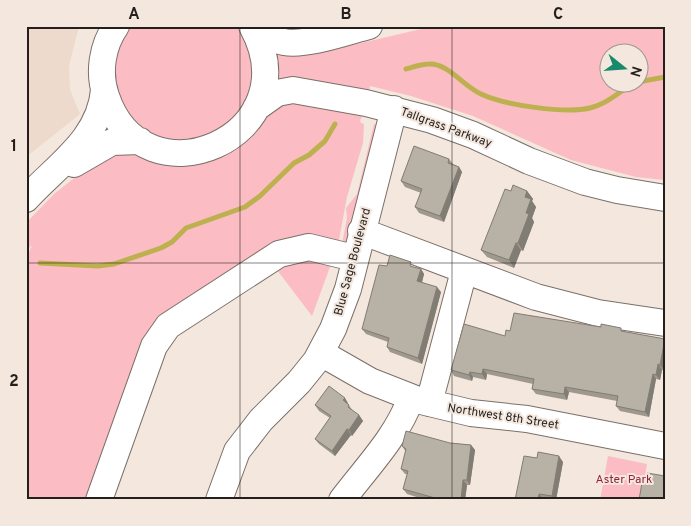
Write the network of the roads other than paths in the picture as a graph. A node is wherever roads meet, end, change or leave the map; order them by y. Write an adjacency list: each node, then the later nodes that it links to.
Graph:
1 (116, 26): 4 (street)
2 (252, 26): 3 (street); 5 (street)
3 (369, 26)
4 (104, 90): 7 (street); 8 (street)
5 (256, 108): 6 (street, Tallgrass Parkway); 7 (street)
6 (394, 109): 9 (street, Tallgrass Parkway); 10 (street, Blue Sage Boulevard)
7 (140, 140): 8 (street)
8 (29, 196)
9 (665, 198)
10 (361, 231): 11 (street, Blue Sage Boulevard); 12 (street)
11 (354, 258): 14 (street, Blue Sage Boulevard); 17 (street)
12 (464, 271): 13 (street); 15 (street)
13 (665, 323)
14 (321, 353): 15 (street, Northwest 8th Street); 18 (street, Blue Sage Boulevard)
15 (420, 401): 16 (street, Northwest 8th Street); 19 (street)
16 (665, 446)
17 (99, 500)
18 (219, 500)
19 (342, 500)

